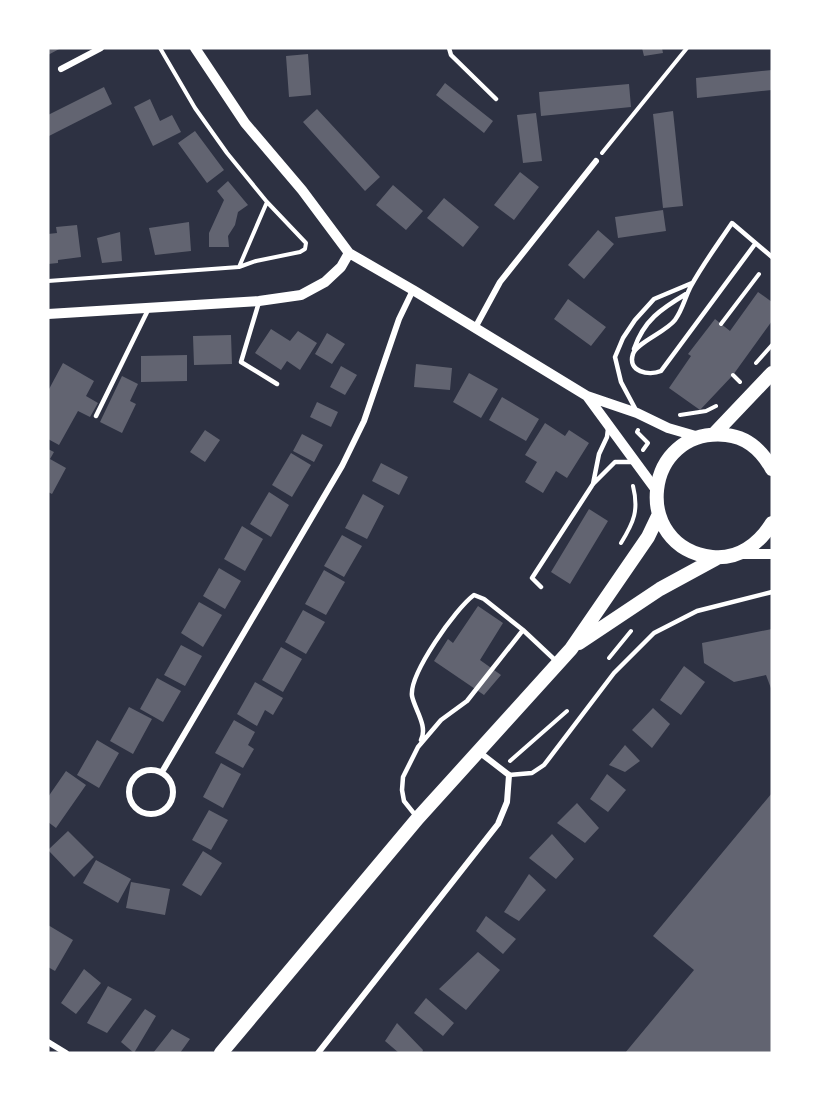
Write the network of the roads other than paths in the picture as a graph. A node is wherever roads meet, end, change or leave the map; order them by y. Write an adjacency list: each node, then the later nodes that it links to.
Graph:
1 (101, 48): 4 (street)
2 (195, 48): 8 (street)
3 (450, 48): 5 (lane)
4 (61, 69)
5 (496, 99)
6 (596, 161): 16 (street)
7 (755, 244): 9 (lane); 10 (lane); 17 (lane)
8 (349, 254): 11 (street); 13 (street)
9 (772, 257)
10 (692, 283): 12 (lane); 21 (lane)
11 (413, 290): 16 (street); 42 (street)
12 (686, 294): 17 (lane); 17 (lane)
13 (259, 302): 14 (street); 19 (lane)
14 (149, 308): 15 (street); 22 (lane)
15 (48, 314)
16 (475, 328): 20 (street)
17 (633, 352)
18 (772, 373): 24 (main road)
19 (277, 384)
20 (587, 396): 21 (street); 23 (street)
21 (637, 413): 25 (street)
22 (96, 416)
23 (608, 426): 26 (street); 28 (lane)
24 (714, 434): 25 (main road); 27 (main road)
25 (699, 437): 29 (main road)
26 (634, 462): 28 (lane); 29 (street)
27 (772, 469)
28 (593, 484): 35 (lane)
29 (656, 490): 30 (main road)
30 (659, 514): 34 (main road); 38 (main road)
31 (772, 523): 32 (main road)
32 (737, 554): 33 (street); 34 (main road)
33 (772, 554)
34 (717, 558): 38 (main road)
35 (541, 588)
36 (772, 592): 43 (lane)
37 (523, 630): 39 (lane); 40 (lane); 40 (lane)
38 (571, 649): 39 (main road)
39 (558, 663): 41 (main road)
40 (418, 747): 44 (lane)
41 (477, 751): 43 (street); 44 (main road)
42 (162, 772): 42 (street)
43 (509, 775): 48 (street)
44 (418, 818): 47 (main road)
45 (48, 1042): 46 (street)
46 (66, 1053)
47 (221, 1053)
48 (318, 1053)

